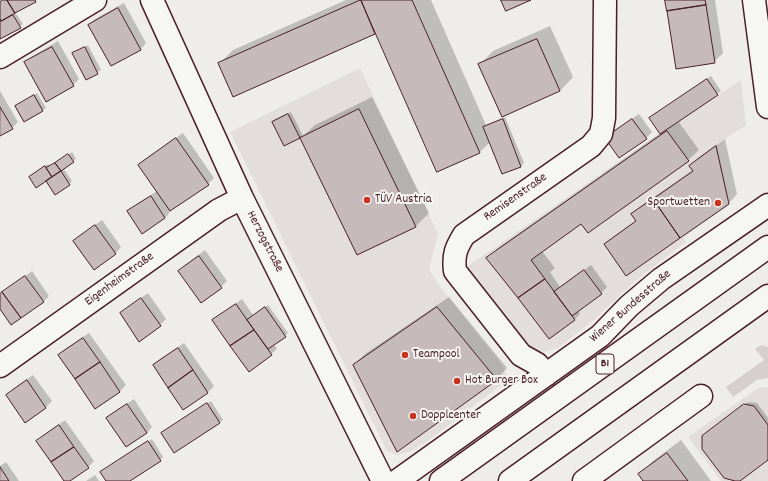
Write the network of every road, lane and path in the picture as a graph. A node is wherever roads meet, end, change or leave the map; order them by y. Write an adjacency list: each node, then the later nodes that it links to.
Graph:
1 (95, 0): 5 (street)
2 (152, 0): 7 (street, Herzogstraße)
3 (605, 0): 12 (street, Remisenstraße)
4 (759, 8): 6 (street)
5 (0, 57)
6 (768, 107)
7 (242, 198): 11 (street, Eigenheimstraße); 14 (street, Herzogstraße)
8 (768, 205): 12 (street, Wiener Bundesstraße)
9 (768, 247): 16 (street, Wiener Bundesstraße / B1)
10 (768, 296): 17 (street)
11 (0, 366)
12 (546, 375): 15 (street, Wiener Bundesstraße)
13 (701, 396): 18 (street)
14 (383, 481)
15 (398, 481)
16 (442, 481)
17 (510, 481)
18 (584, 481)

